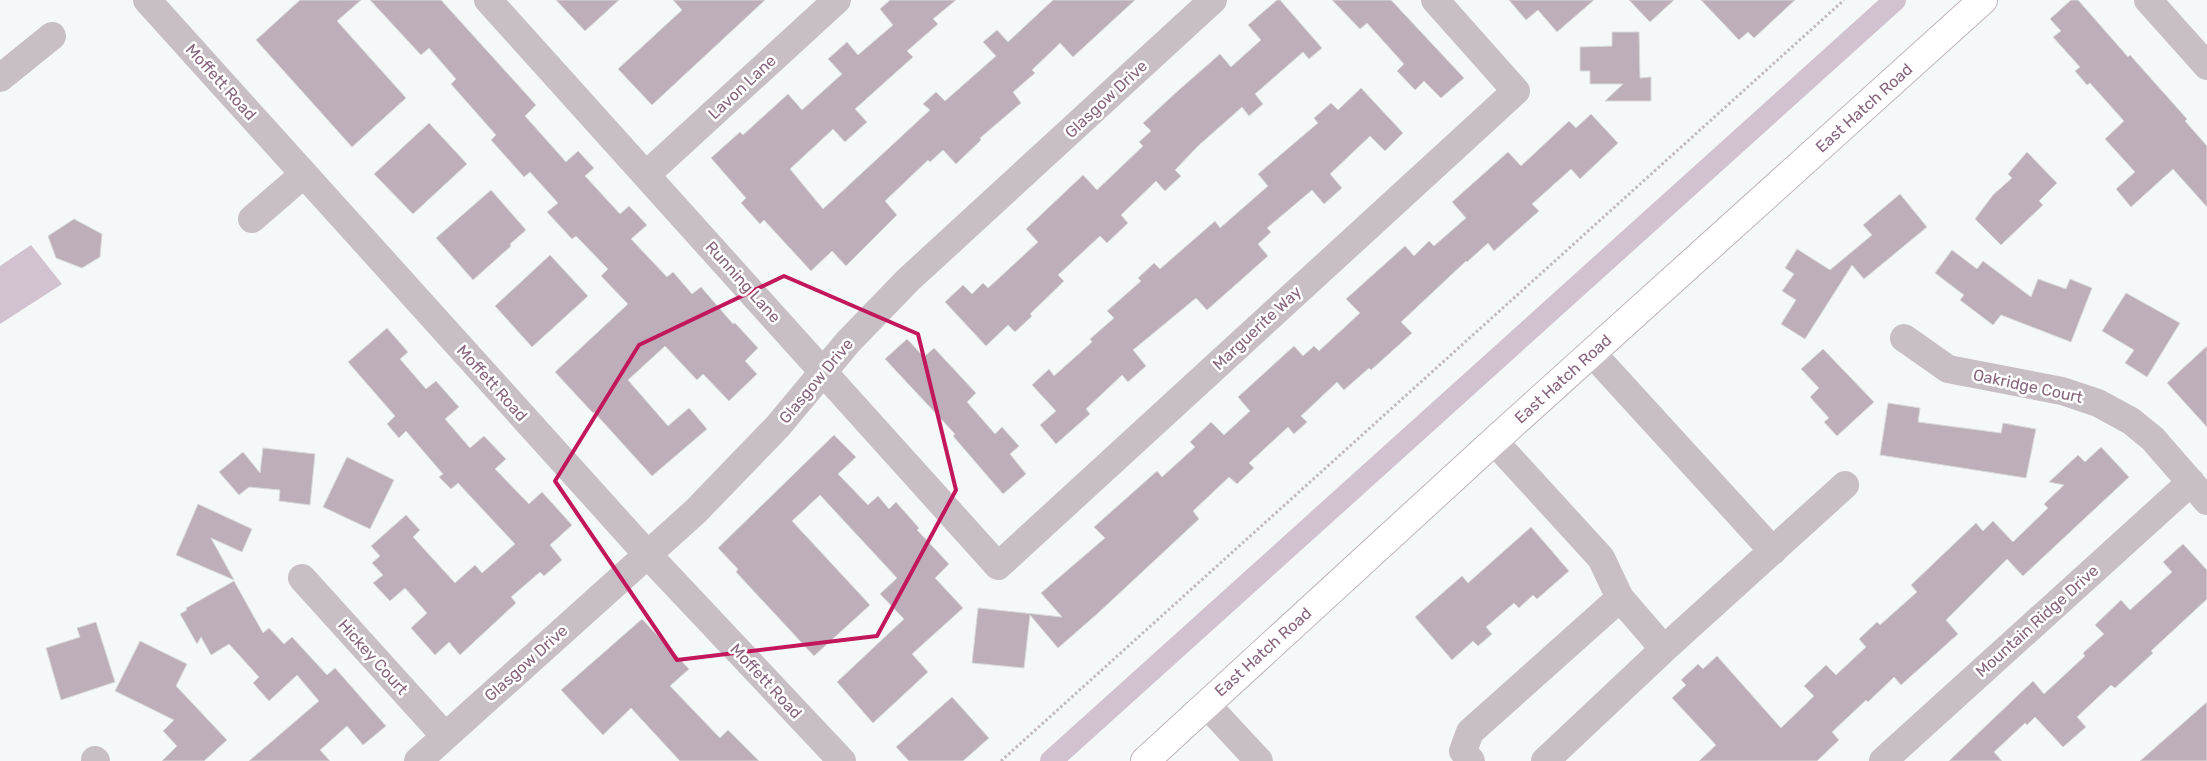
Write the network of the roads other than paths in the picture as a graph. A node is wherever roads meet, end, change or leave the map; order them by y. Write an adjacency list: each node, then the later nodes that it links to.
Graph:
1 (147, 0): 11 (street, Moffett Road)
2 (488, 0): 12 (street, Running Lane)
3 (837, 0): 12 (street, Lavon Lane)
4 (1213, 0): 16 (street, Glasgow Drive)
5 (1434, 0): 22 (street, Marguerite Way)
6 (1983, 0): 15 (main road, East Hatch Road)
7 (2148, 0): 9 (street)
8 (52, 36): 10 (street)
9 (2207, 66)
10 (0, 78)
11 (304, 174): 13 (street); 21 (street, Moffett Road)
12 (646, 175): 16 (street, Running Lane)
13 (252, 219)
14 (1904, 338): 19 (street, Oakridge Court)
15 (1592, 353): 17 (main road, East Hatch Road); 20 (street)
16 (823, 370): 21 (street, Glasgow Drive); 22 (street, Running Lane)
17 (1494, 441): 24 (street); 26 (main road, East Hatch Road)
18 (1845, 485): 20 (street)
19 (2199, 491): 34 (street, Mountain Ridge Drive)
20 (1773, 551): 25 (street)
21 (647, 554): 27 (street, Glasgow Drive); 29 (street, Moffett Road)
22 (998, 566)
23 (302, 578): 27 (street, Hickey Court)
24 (1620, 598): 25 (street); 32 (street)
25 (1664, 649): 33 (street)
26 (1206, 704): 30 (main road, East Hatch Road); 31 (street)
27 (445, 736): 28 (street, Glasgow Drive)
28 (418, 761)
29 (842, 761)
30 (1145, 761)
31 (1259, 761)
32 (1471, 761)
33 (1544, 761)
34 (1883, 761)

